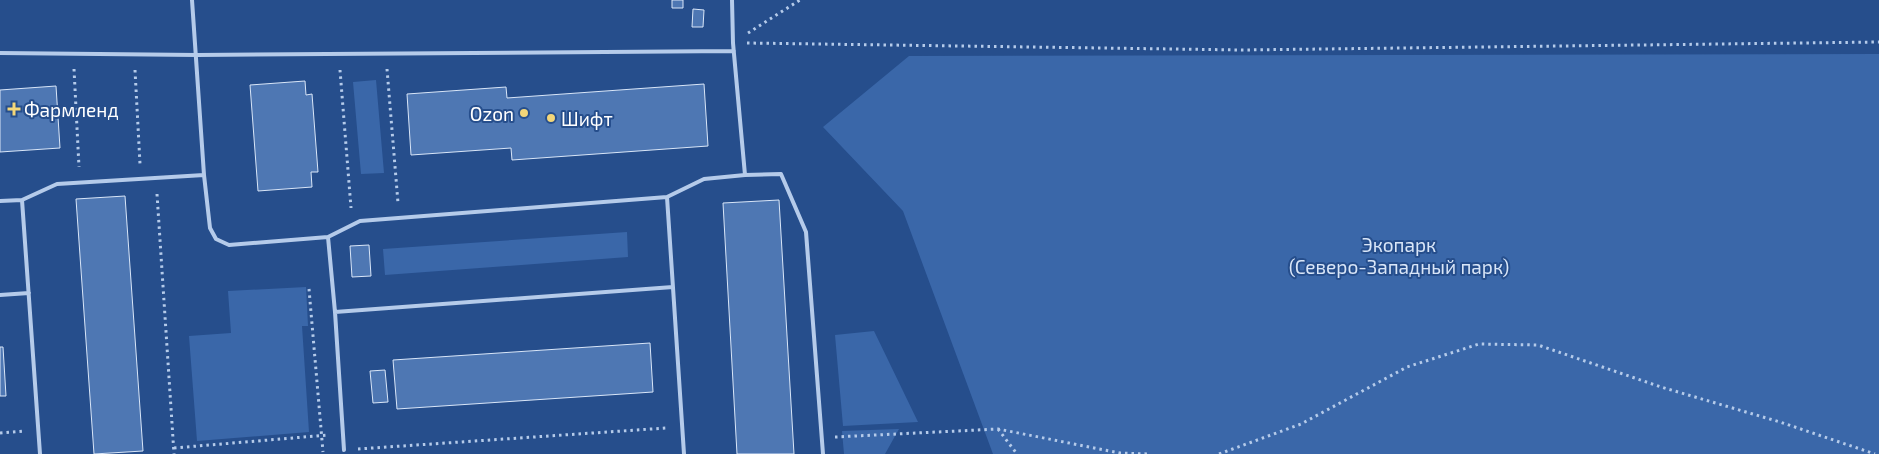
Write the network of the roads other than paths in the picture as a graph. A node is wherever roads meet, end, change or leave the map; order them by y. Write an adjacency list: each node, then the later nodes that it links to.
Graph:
1 (192, 0): 5 (lane)
2 (732, 0): 3 (lane)
3 (734, 51): 5 (lane); 7 (lane)
4 (0, 53): 5 (lane)
5 (197, 55): 6 (lane)
6 (204, 175): 9 (lane); 11 (lane)
7 (745, 175): 8 (lane); 19 (lane)
8 (667, 197): 11 (lane); 12 (lane)
9 (22, 200): 10 (lane); 13 (lane)
10 (0, 201)
11 (328, 237): 15 (lane)
12 (673, 287): 15 (lane); 18 (lane)
13 (29, 293): 14 (lane); 17 (lane)
14 (0, 295)
15 (335, 312): 16 (lane)
16 (344, 450)
17 (40, 454)
18 (684, 454)
19 (823, 454)

